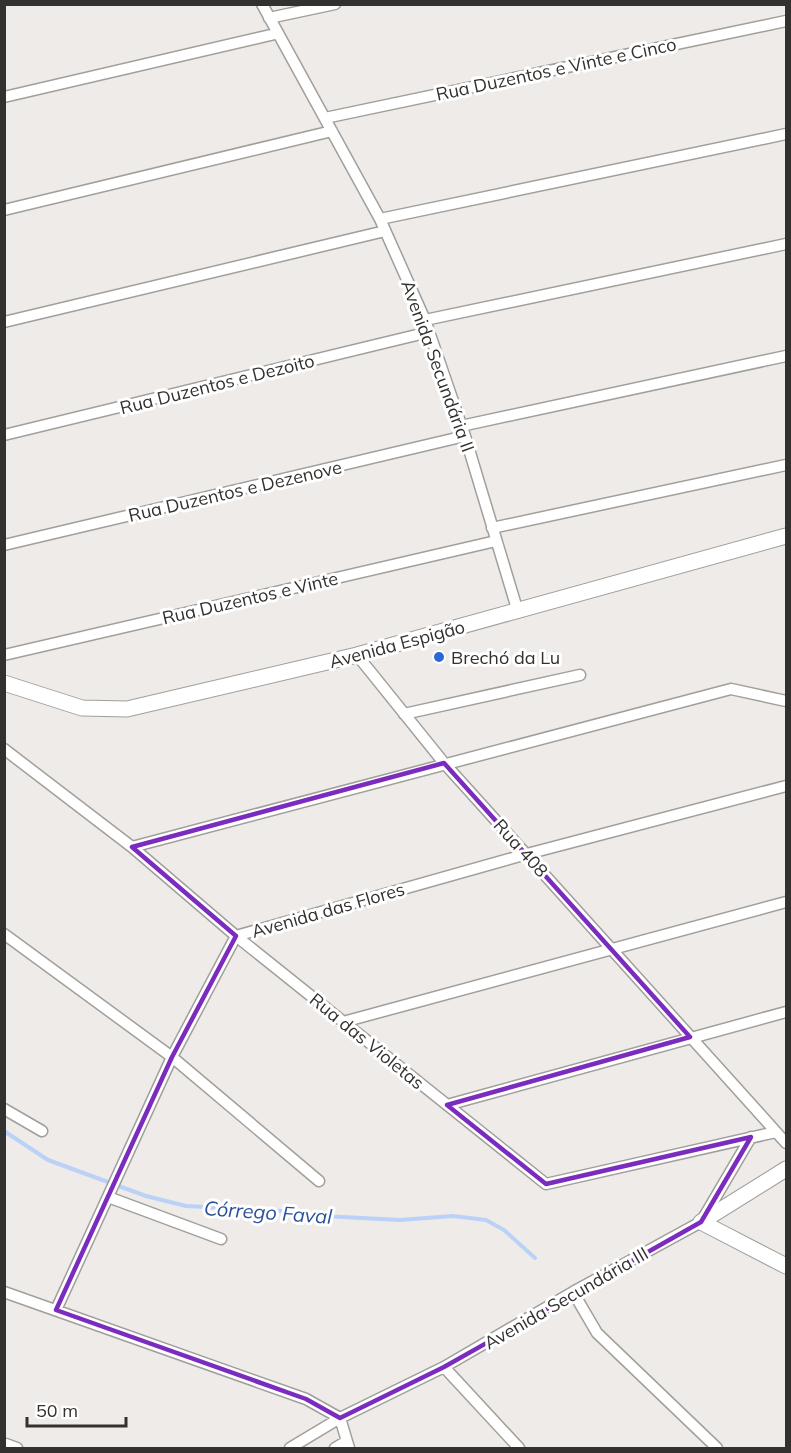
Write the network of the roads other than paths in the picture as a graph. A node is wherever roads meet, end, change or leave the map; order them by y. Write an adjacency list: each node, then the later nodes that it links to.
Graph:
1 (262, 4): 3 (street, Avenida Secundária II)
2 (335, 4): 3 (street)
3 (269, 18): 5 (street, Avenida Secundária II)
4 (786, 21): 7 (street, Rua Duzentos e Vinte e Cinco)
5 (276, 34): 6 (street); 7 (street, Avenida Secundária II)
6 (4, 97)
7 (325, 118): 8 (street, Avenida Secundária II)
8 (332, 131): 10 (street); 11 (street, Avenida Secundária II)
9 (786, 134): 11 (street)
10 (4, 210)
11 (380, 219): 12 (street, Avenida Secundária II)
12 (385, 231): 14 (street, Avenida Secundária II); 15 (street)
13 (786, 244): 14 (street)
14 (425, 320): 16 (street, Avenida Secundária II)
15 (4, 322)
16 (429, 332): 18 (street, Avenida Secundária II); 19 (street, Rua Duzentos e Dezoito)
17 (786, 356): 18 (street, Rua Duzentos e Dezenove)
18 (463, 431): 21 (street, Avenida Secundária II); 24 (street, Rua Duzentos e Dezenove)
19 (4, 435)
20 (786, 465): 21 (street)
21 (492, 528): 23 (street, Avenida Secundária II)
22 (786, 536): 25 (street, Avenida Espigão)
23 (496, 541): 25 (street, Avenida Secundária II); 26 (street, Rua Duzentos e Vinte)
24 (4, 545)
25 (518, 612): 27 (street, Avenida Espigão)
26 (4, 655)
27 (357, 655): 29 (street, Avenida Espigão); 31 (street, Rua 408)
28 (580, 675): 31 (street)
29 (4, 683)
30 (786, 701): 33 (street)
31 (405, 714): 33 (street, Rua 408)
32 (4, 748): 35 (street, Rua das Violetas)
33 (444, 763): 35 (street); 36 (street, Rua 408)
34 (786, 786): 36 (street, Avenida das Flores)
35 (132, 847): 39 (street, Rua das Violetas)
36 (527, 854): 39 (street, Avenida das Flores); 40 (street, Rua 408)
37 (786, 902): 40 (street)
38 (4, 934): 44 (street)
39 (236, 936): 42 (street, Rua das Violetas); 44 (street, Avenida das Flores)
40 (613, 950): 42 (street); 43 (street, Rua 408)
41 (786, 1012): 43 (street)
42 (343, 1022): 45 (street, Rua das Violetas)
43 (690, 1037): 45 (street); 48 (street, Rua 408)
44 (172, 1057): 52 (street); 53 (street, Avenida das Flores)
45 (447, 1105): 49 (street, Rua das Violetas)
46 (4, 1109): 47 (street)
47 (42, 1131)
48 (776, 1132): 49 (street, Rua das Violetas); 50 (street, Rua 408)
49 (751, 1137): 54 (street)
50 (786, 1143)
51 (786, 1169): 54 (street, Avenida Secundária III)
52 (319, 1181)
53 (108, 1197): 55 (street); 59 (street, Avenida das Flores)
54 (701, 1222): 56 (street); 58 (street, Avenida Secundária III)
55 (221, 1239)
56 (786, 1266)
57 (4, 1292): 59 (street)
58 (573, 1292): 60 (street, Avenida Secundária III); 68 (street)
59 (56, 1310): 61 (street)
60 (444, 1367): 61 (street, Avenida Secundária III); 67 (street)
61 (340, 1418): 63 (street); 65 (street, Avenida Secundária III)
62 (6, 1444): 64 (street)
63 (348, 1445): 66 (street)
64 (17, 1449)
65 (290, 1449)
66 (335, 1449)
67 (519, 1449)
68 (717, 1449)

